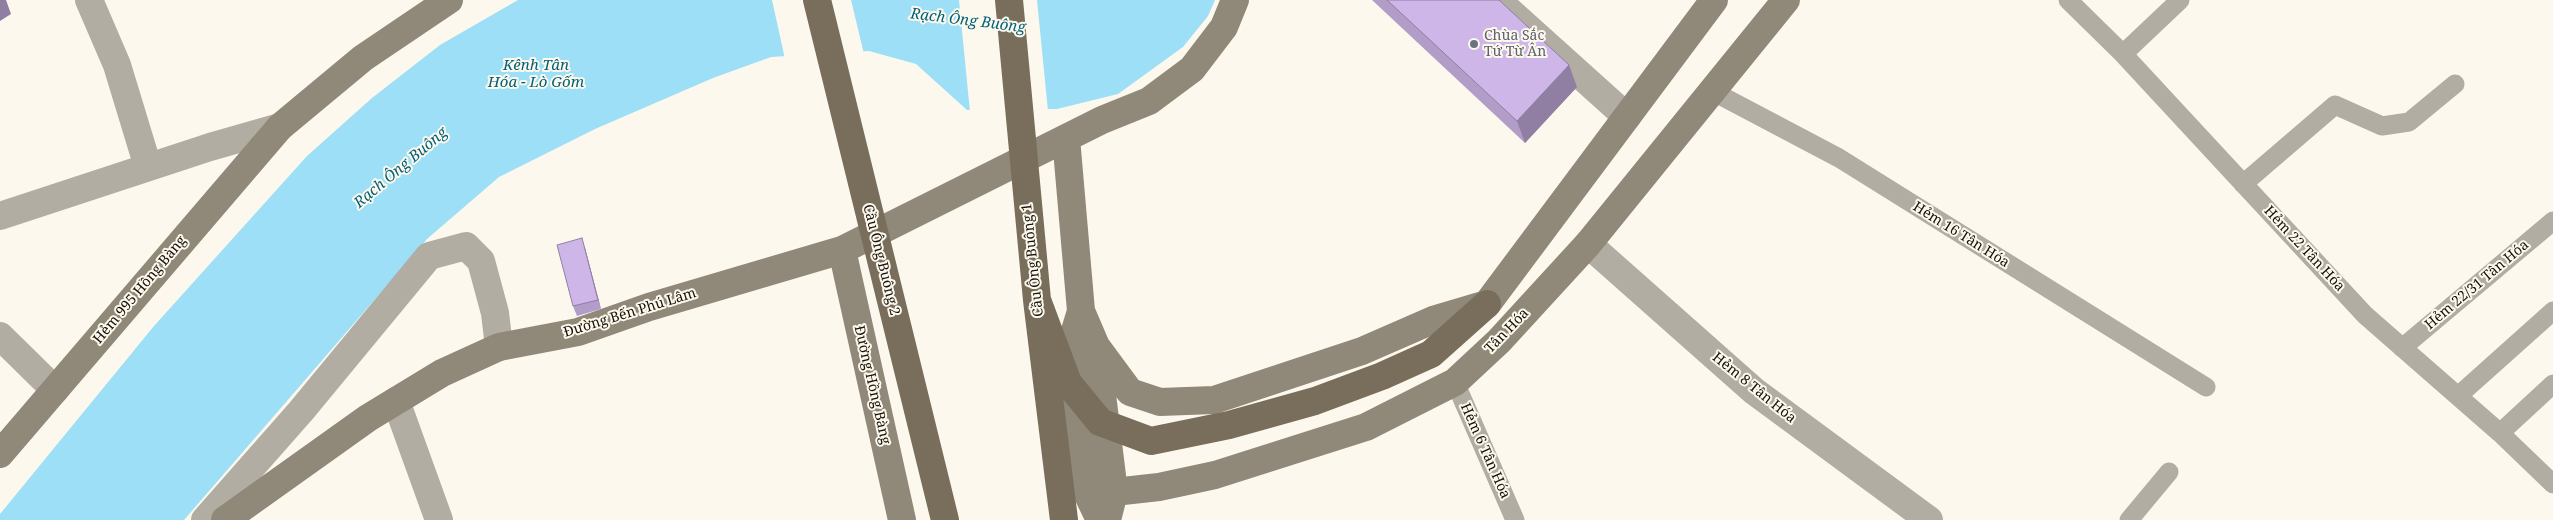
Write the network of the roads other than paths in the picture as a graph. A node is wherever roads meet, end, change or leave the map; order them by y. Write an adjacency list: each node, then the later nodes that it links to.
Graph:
1 (89, 0): 17 (street)
2 (449, 0): 15 (street, Hẻm 995 Hồng Bàng)
3 (818, 0): 46 (main road, Cầu Ông Buông 2)
4 (1009, 0): 23 (main road, Cầu Ông Buông 1)
5 (1235, 0): 16 (street, Đường Bến Phú Lâm)
6 (1498, 0): 14 (street)
7 (1714, 0): 14 (street)
8 (1786, 0): 13 (street, Tân Hóa)
9 (2068, 0): 11 (lane, Hẻm 22 Tân Hóa)
10 (2180, 0): 11 (lane)
11 (2123, 54): 18 (lane, Hẻm 22 Tân Hóa)
12 (2455, 84): 18 (lane)
13 (1712, 90): 21 (street, Tân Hóa); 33 (lane, Hẻm 16 Tân Hóa)
14 (1627, 117): 24 (street)
15 (280, 128): 17 (street, Hẻm 995 Hồng Bàng); 34 (street, Hẻm 995 Hồng Bàng)
16 (1066, 138): 22 (street, Đường Bến Phú Lâm); 25 (street)
17 (148, 167): 19 (street, Hẻm 995 Hồng Bàng)
18 (2243, 184): 30 (lane, Hẻm 22 Tân Hóa)
19 (0, 216)
20 (2553, 221): 30 (lane, Hẻm 22/31 Tân Hóa)
21 (1588, 244): 31 (street, Tân Hóa); 51 (street, Hẻm 8 Tân Hóa)
22 (842, 250): 29 (street, Đường Bến Phú Lâm); 45 (street, Đường Hồng Bàng)
23 (1037, 300): 24 (main road); 47 (main road, Cầu Ông Buông 1)
24 (1487, 304): 28 (street)
25 (1081, 311): 28 (street); 48 (street)
26 (2553, 311): 35 (lane)
27 (0, 336): 34 (street)
28 (1096, 346): 41 (street)
29 (499, 347): 36 (street, Đường Bến Phú Lâm); 42 (street)
30 (2402, 348): 35 (lane, Hẻm 22 Tân Hóa)
31 (1455, 382): 41 (street, Tân Hóa); 50 (lane, Hẻm 6 Tân Hóa)
32 (2553, 384): 37 (lane)
33 (2206, 386)
34 (55, 390): 38 (street, Hẻm 995 Hồng Bàng)
35 (2458, 396): 37 (lane, Hẻm 22 Tân Hóa)
36 (396, 402): 43 (street, Đường Bến Phú Lâm); 44 (street)
37 (2500, 433): 40 (lane, Hẻm 22 Tân Hóa)
38 (0, 454)
39 (2169, 472): 52 (lane)
40 (2553, 484)
41 (1114, 492): 49 (street)
42 (205, 520)
43 (225, 520)
44 (439, 520)
45 (902, 520)
46 (944, 520)
47 (1064, 520)
48 (1100, 520)
49 (1107, 520)
50 (1516, 520)
51 (1929, 520)
52 (2129, 520)

